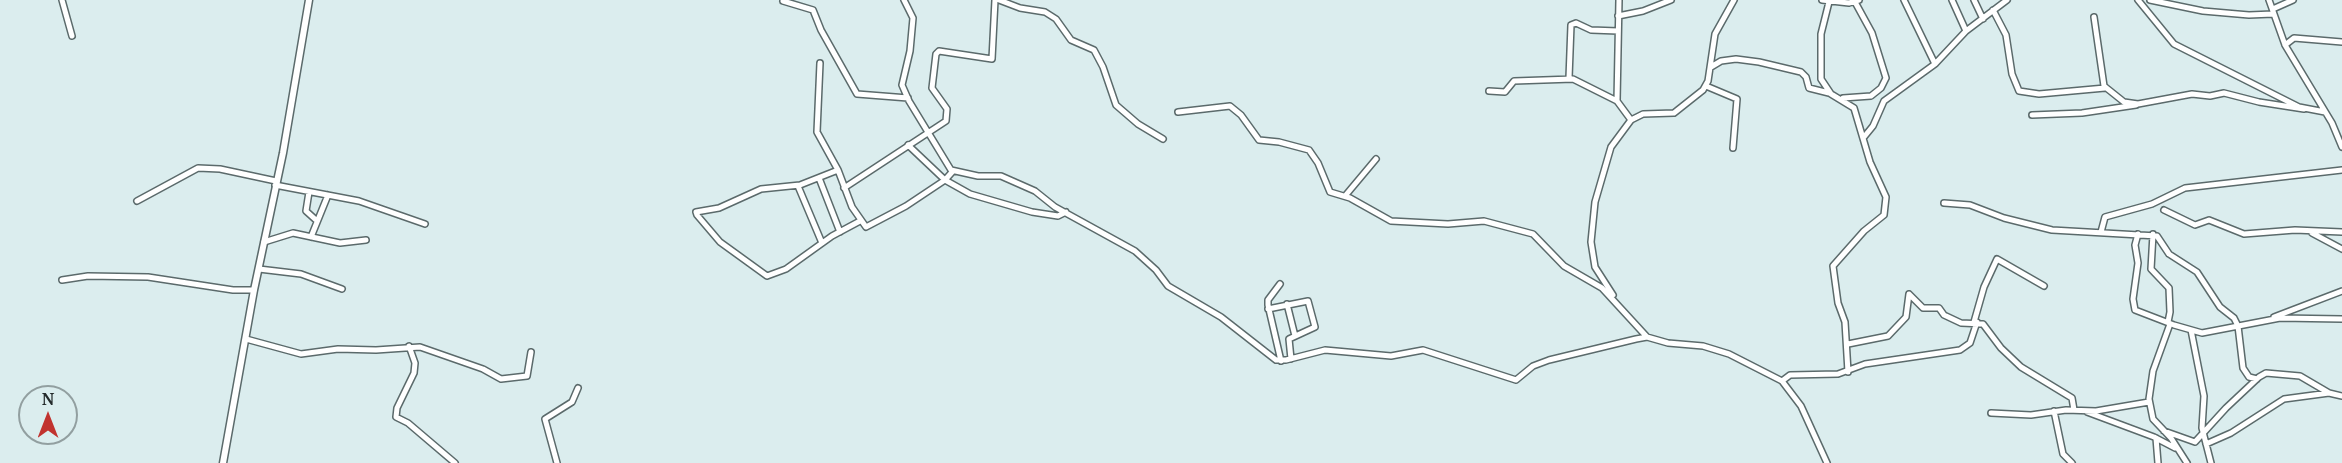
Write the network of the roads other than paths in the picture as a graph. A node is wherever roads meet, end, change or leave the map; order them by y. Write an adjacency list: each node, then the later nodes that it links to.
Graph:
1 (62, 0): 27 (street)
2 (309, 0): 60 (main road)
3 (904, 0): 38 (street)
4 (997, 0): 47 (street); 50 (street)
5 (1618, 0): 22 (street)
6 (1671, 0): 22 (street)
7 (1734, 0): 32 (street)
8 (1904, 0): 31 (street)
9 (1952, 0): 26 (street)
10 (1974, 0): 24 (street)
11 (2007, 0): 19 (street)
12 (2138, 0): 42 (street)
13 (2150, 0): 21 (street)
14 (2269, 0): 21 (street)
15 (2293, 0): 21 (street)
16 (783, 1): 38 (street)
17 (1825, 1): 18 (street); 37 (street)
18 (1852, 1): 39 (street)
19 (1997, 3): 20 (street)
20 (1993, 10): 24 (street); 35 (street)
21 (2274, 11): 29 (street)
22 (1618, 16): 25 (street)
23 (2094, 18): 35 (street)
24 (1983, 19): 26 (street)
25 (1618, 31): 33 (street); 40 (street)
26 (1966, 31): 31 (street)
27 (72, 36)
28 (2342, 42): 29 (street)
29 (2285, 45): 44 (street)
30 (820, 63): 55 (street)
31 (1935, 64): 49 (street)
32 (1711, 67): 34 (street); 37 (street)
33 (1569, 78): 36 (street); 40 (street)
34 (1706, 86): 46 (street); 53 (street)
35 (2105, 88): 41 (street)
36 (1489, 91)
37 (1831, 94): 39 (street)
38 (908, 98): 47 (street)
39 (1839, 98): 49 (street)
40 (1617, 101): 46 (street)
41 (2138, 104): 42 (street); 45 (street)
42 (2304, 109): 44 (street)
43 (1178, 112): 65 (street)
44 (2325, 112): 48 (street)
45 (2032, 116)
46 (1631, 120): 91 (street)
47 (927, 132): 51 (street); 57 (street)
48 (2340, 135): 52 (street)
49 (1864, 137): 103 (street)
50 (1163, 139)
51 (908, 145): 59 (street); 62 (street)
52 (2342, 147)
53 (1733, 148)
54 (1376, 159): 65 (street)
55 (838, 170): 58 (street); 62 (street)
56 (2342, 170): 74 (street)
57 (952, 171): 59 (street); 69 (street)
58 (819, 178): 61 (street); 73 (street)
59 (945, 180): 69 (street); 71 (street)
60 (276, 183): 63 (street); 66 (street); 81 (main road)
61 (798, 186): 82 (street); 82 (street)
62 (844, 188): 71 (street)
63 (309, 192): 64 (street); 70 (street)
64 (328, 195): 70 (street); 72 (street)
65 (1345, 196): 91 (street)
66 (137, 201)
67 (1944, 203): 74 (street)
68 (2164, 210): 75 (street)
69 (1066, 212): 107 (street)
70 (316, 220): 79 (street)
71 (860, 221): 73 (street)
72 (425, 224)
73 (840, 232): 82 (street)
74 (2101, 232): 77 (street)
75 (2310, 232): 76 (street); 83 (street)
76 (2342, 232)
77 (2139, 234): 78 (street); 97 (street)
78 (2154, 234): 97 (street); 98 (street)
79 (311, 237): 80 (street); 81 (street)
80 (366, 240)
81 (264, 242): 84 (main road)
82 (822, 243)
83 (2342, 249)
84 (259, 269): 88 (street); 89 (main road)
85 (62, 280): 89 (street)
86 (1280, 285): 93 (street)
87 (2044, 286): 96 (street)
88 (342, 289)
89 (254, 290): 102 (main road)
90 (2342, 291): 95 (street)
91 (1614, 299): 101 (street)
92 (1287, 304): 93 (street); 100 (street); 100 (street)
93 (1268, 309): 107 (street)
94 (2342, 319): 95 (street)
95 (2271, 320): 98 (street)
96 (1976, 322): 103 (street); 108 (street); 115 (street)
97 (2169, 323): 99 (street); 114 (street)
98 (2238, 326): 99 (street); 109 (street)
99 (2191, 330): 120 (street)
100 (1296, 336): 106 (street)
101 (1647, 337): 106 (street); 110 (street)
102 (246, 339): 104 (street); 124 (main road)
103 (1848, 344): 108 (street)
104 (409, 346): 105 (street); 125 (street)
105 (531, 352)
106 (1291, 359): 107 (street)
107 (1281, 361)
108 (1848, 372): 110 (street)
109 (2257, 379): 112 (street); 120 (street)
110 (1782, 381): 127 (street)
111 (578, 388): 126 (street)
112 (2331, 393): 113 (street); 122 (street)
113 (2342, 396)
114 (2149, 402): 117 (street); 119 (street)
115 (2074, 410): 116 (street); 117 (street)
116 (2054, 411): 118 (street); 128 (street)
117 (2083, 411): 121 (street)
118 (1991, 413)
119 (2164, 431): 120 (street); 123 (street)
120 (2203, 434): 122 (street)
121 (2156, 438): 123 (street); 129 (street)
122 (2206, 444): 131 (street)
123 (2182, 454): 130 (street)
124 (223, 463)
125 (455, 463)
126 (557, 463)
127 (1827, 463)
128 (2072, 463)
129 (2158, 463)
130 (2187, 463)
131 (2211, 463)

